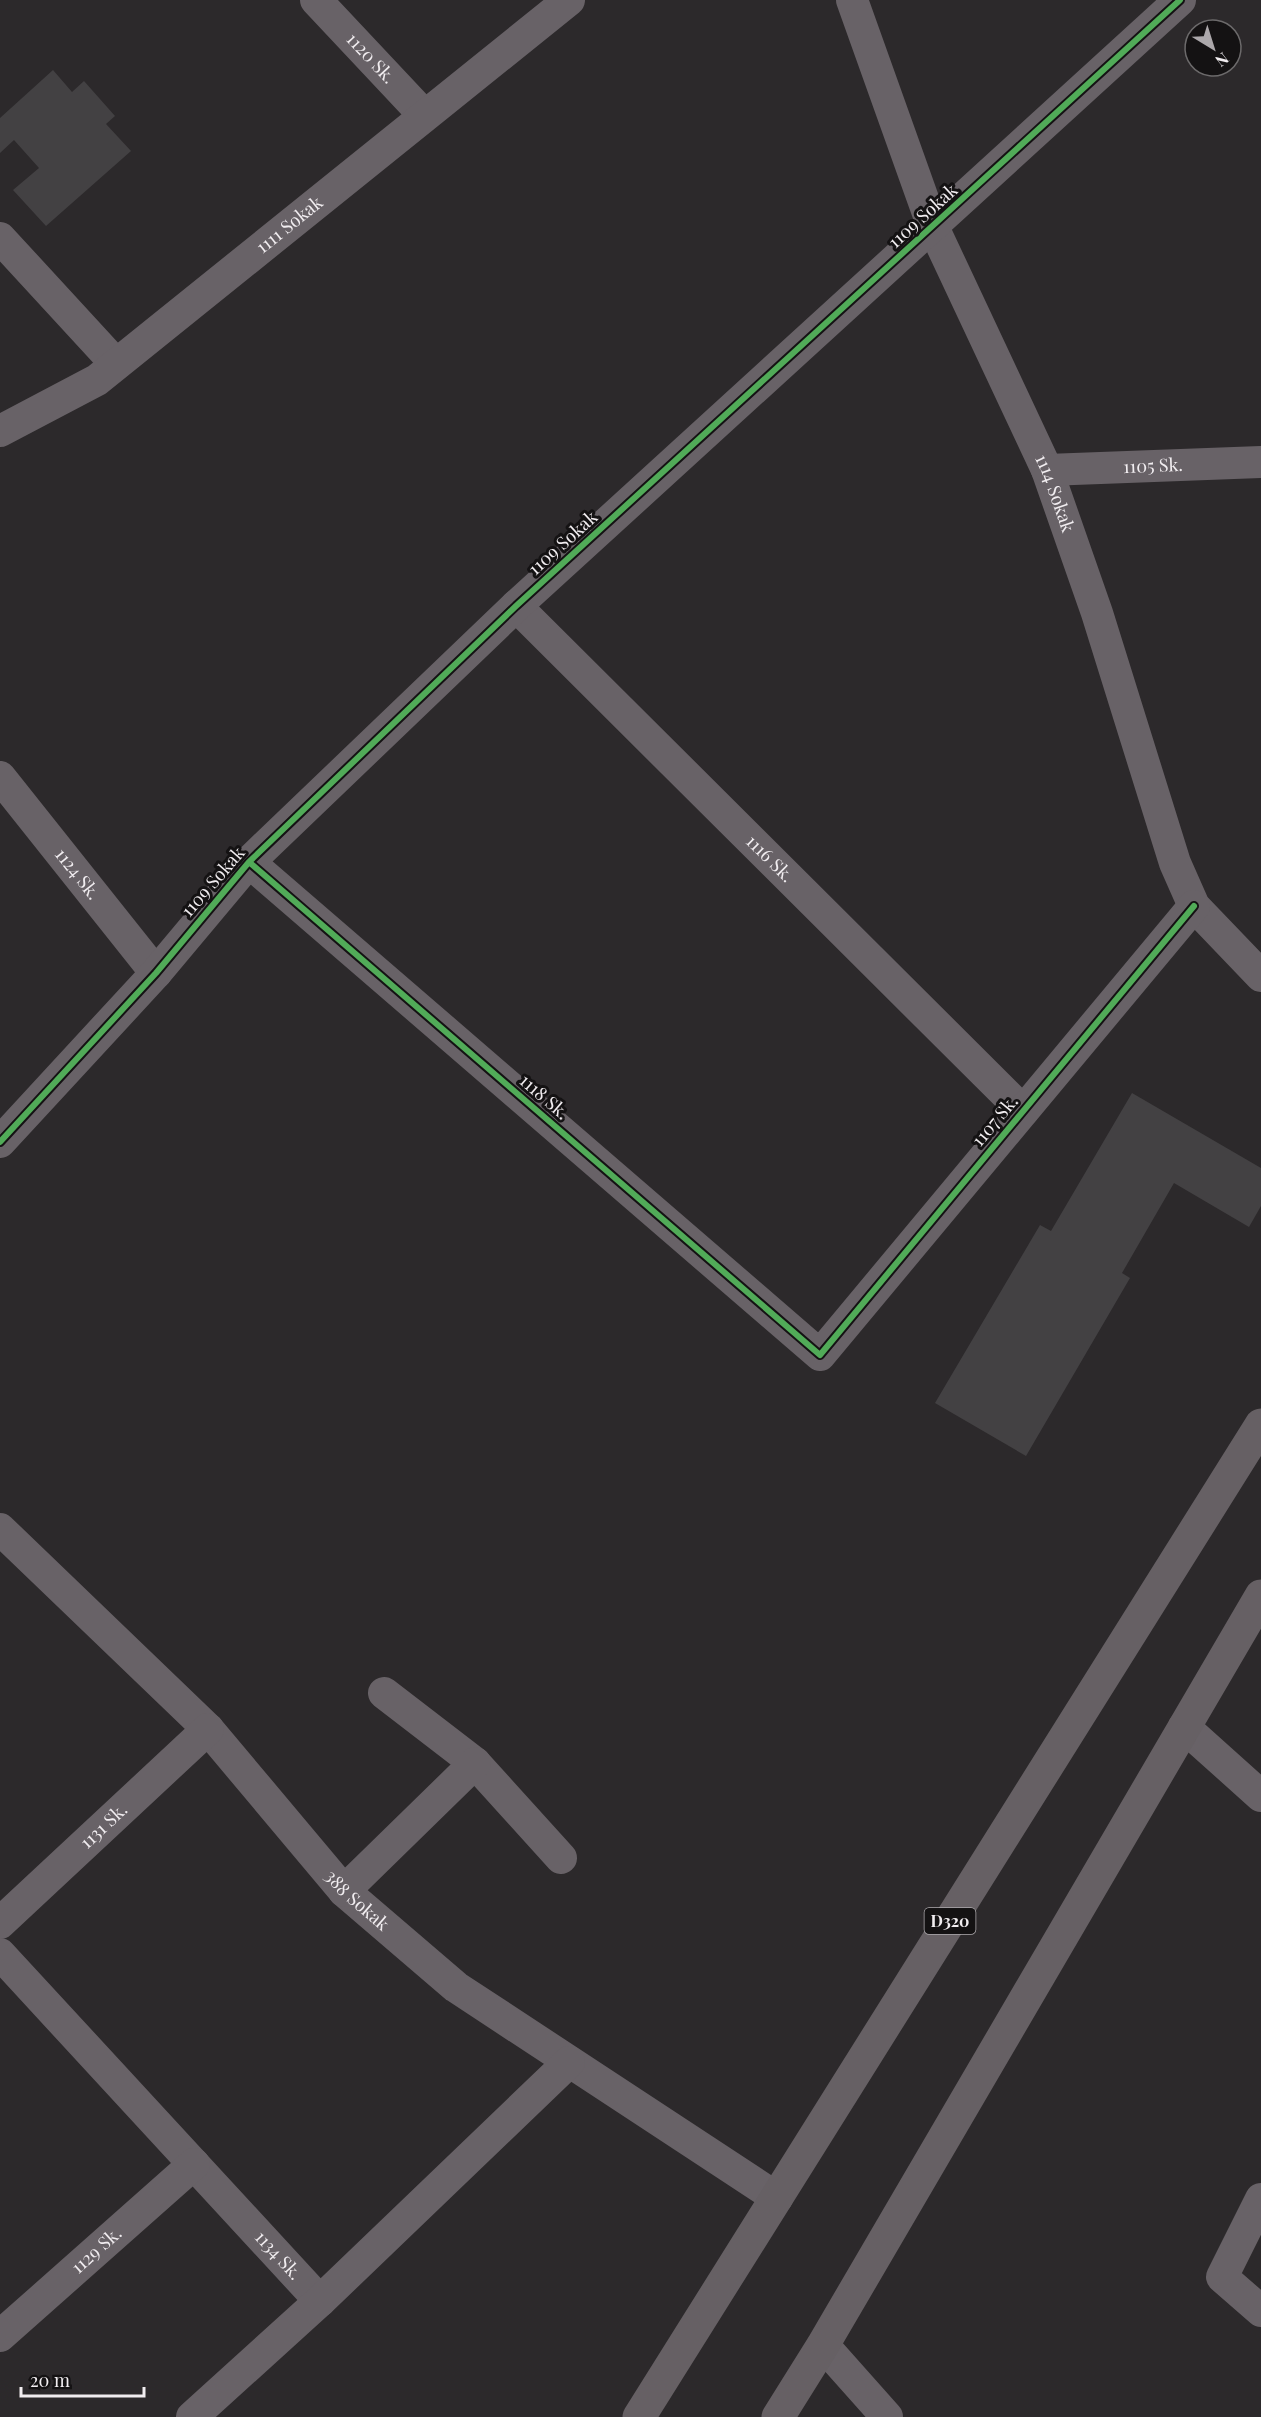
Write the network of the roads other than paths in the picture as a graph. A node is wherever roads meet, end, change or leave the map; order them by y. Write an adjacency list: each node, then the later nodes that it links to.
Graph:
1 (316, 0): 5 (street, 1120 Sk.)
2 (569, 0): 5 (street, 1111 Sokak)
3 (852, 0): 6 (street, 1114 Sokak)
4 (1180, 0): 6 (street, 1109 Sokak)
5 (424, 115): 8 (street, 1111 Sokak)
6 (933, 227): 11 (street, 1114 Sokak); 12 (street, 1109 Sokak)
7 (0, 238): 8 (street)
8 (116, 364): 9 (street, 1111 Sokak)
9 (0, 432)
10 (1261, 462): 11 (street, 1105 Sk.)
11 (1047, 471): 15 (street, 1114 Sokak)
12 (516, 606): 14 (street, 1109 Sokak); 18 (street, 1116 Sk.)
13 (0, 777): 16 (street, 1124 Sk.)
14 (249, 862): 16 (street, 1109 Sokak); 20 (street, 1118 Sk.)
15 (1194, 906): 17 (street, 1114 Sokak); 18 (street, 1107 Sk.)
16 (156, 973): 19 (street, 1109 Sokak)
17 (1261, 976)
18 (1023, 1111): 20 (street, 1107 Sk.)
19 (3, 1133)
20 (820, 1355)
21 (1261, 1425): 35 (highway, D320)
22 (0, 1529): 26 (street, 388 Sokak)
23 (1261, 1596): 25 (highway)
24 (384, 1693): 27 (street)
25 (1184, 1727): 28 (street); 40 (highway)
26 (208, 1729): 30 (street, 388 Sokak); 31 (street, 1131 Sk.)
27 (475, 1763): 29 (street); 30 (street)
28 (1261, 1796)
29 (561, 1858)
30 (344, 1891): 33 (street, 388 Sokak)
31 (0, 1923)
32 (0, 1954): 34 (street, 1134 Sk.)
33 (569, 2062): 35 (street, 388 Sokak); 37 (street)
34 (194, 2164): 37 (street, 1134 Sk.); 39 (street, 1129 Sk.)
35 (777, 2198): 42 (highway, D320)
36 (1261, 2199): 38 (street)
37 (321, 2301): 41 (street)
38 (1261, 2311)
39 (0, 2336)
40 (823, 2345): 43 (highway); 44 (street)
41 (192, 2417)
42 (639, 2417)
43 (778, 2417)
44 (887, 2417)

